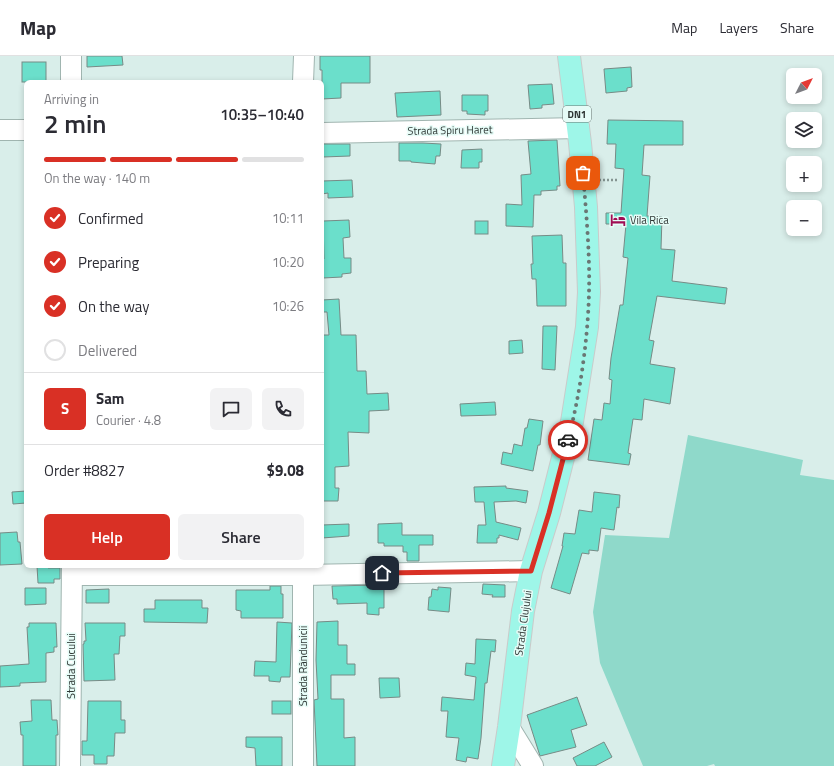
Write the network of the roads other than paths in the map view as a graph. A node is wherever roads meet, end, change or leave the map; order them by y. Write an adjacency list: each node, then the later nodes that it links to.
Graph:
1 (71, 56): 4 (street)
2 (304, 56): 5 (street)
3 (569, 56): 6 (main road, Strada Clujului / DN1)
4 (71, 80)
5 (303, 80)
6 (578, 128): 9 (street, Strada Spiru Haret); 12 (main road, Strada Clujului / DN1)
7 (0, 130): 8 (street)
8 (24, 130)
9 (324, 133)
10 (72, 570): 11 (street); 14 (street, Strada Cucului)
11 (303, 570): 12 (street); 15 (street, Strada Rândunicii)
12 (531, 571): 13 (main road, Strada Clujului / DN1)
13 (509, 727): 16 (main road, Strada Clujului / DN1); 17 (street)
14 (70, 766)
15 (303, 766)
16 (503, 766)
17 (532, 766)

